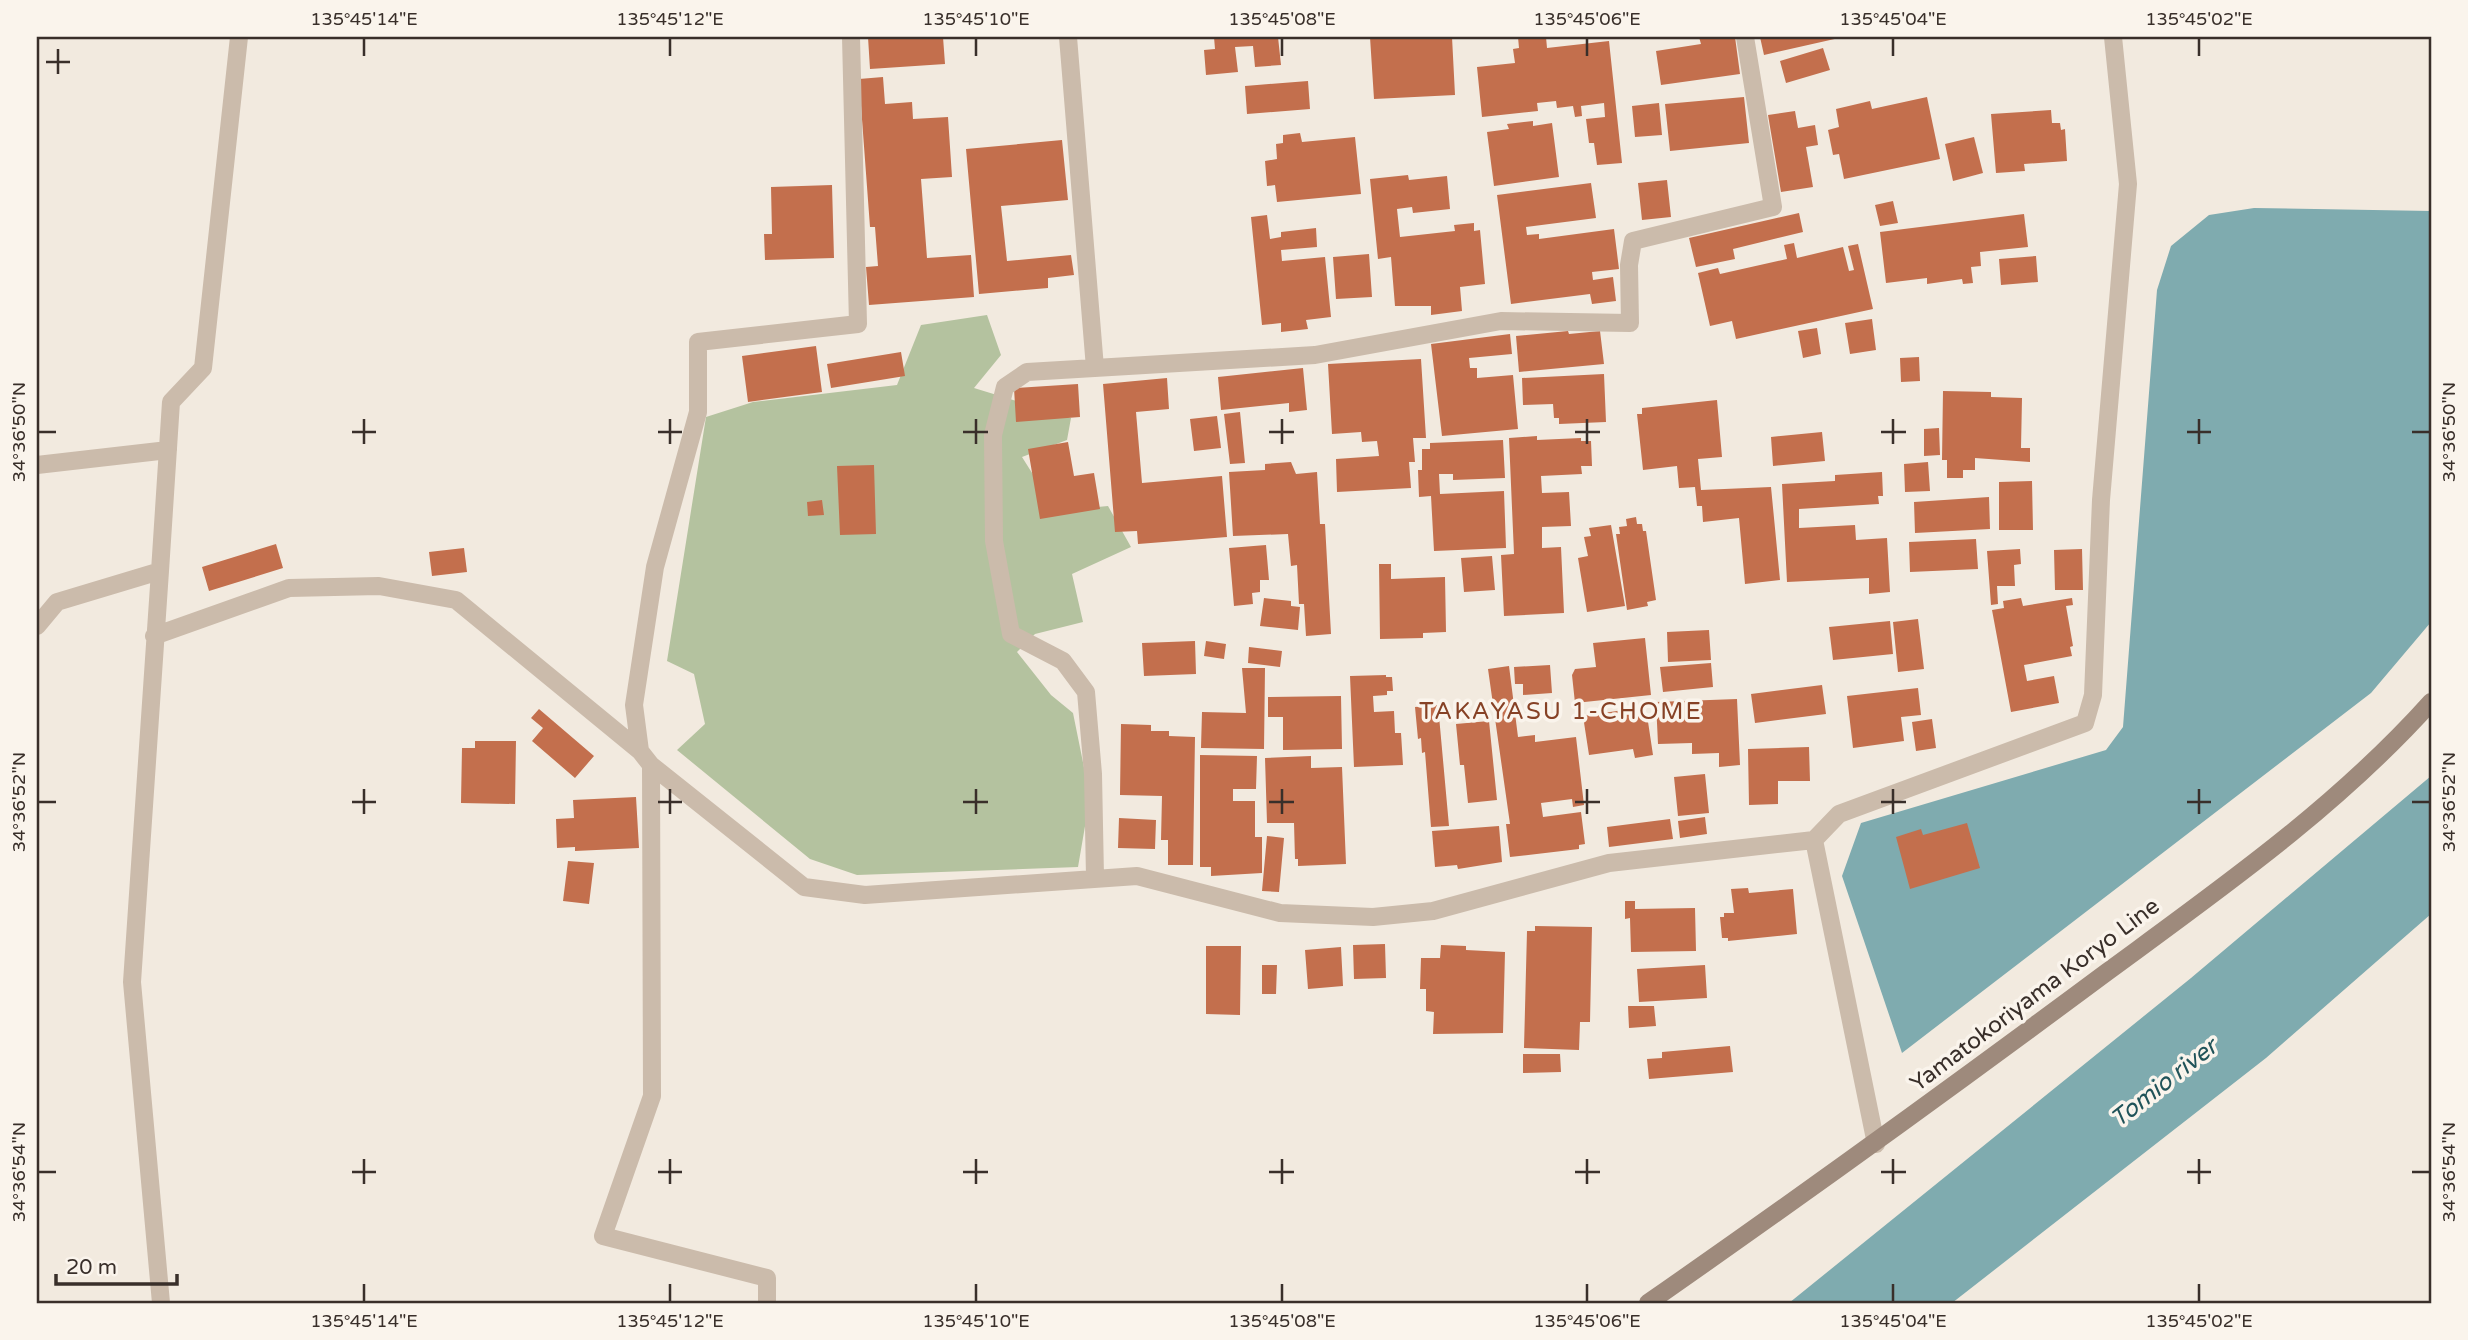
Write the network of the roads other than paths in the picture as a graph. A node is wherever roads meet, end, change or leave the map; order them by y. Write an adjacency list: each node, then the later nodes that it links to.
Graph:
1 (239, 37): 7 (street)
2 (851, 37): 13 (street)
3 (1068, 37): 6 (street)
4 (1745, 37): 6 (street)
5 (2113, 37): 14 (street)
6 (1094, 369): 15 (street)
7 (168, 450): 8 (street); 9 (street)
8 (37, 465)
9 (160, 571): 10 (street); 11 (street)
10 (37, 626)
11 (154, 635): 13 (street); 17 (street)
12 (2431, 702): 16 (main road, Yamatokoriyama Koryo Line)
13 (646, 758): 15 (street); 18 (street)
14 (1814, 840): 15 (street); 16 (street)
15 (1094, 877)
16 (1876, 1144): 19 (main road, Yamatokoriyama Koryo Line)
17 (161, 1303)
18 (767, 1303)
19 (1648, 1303)

